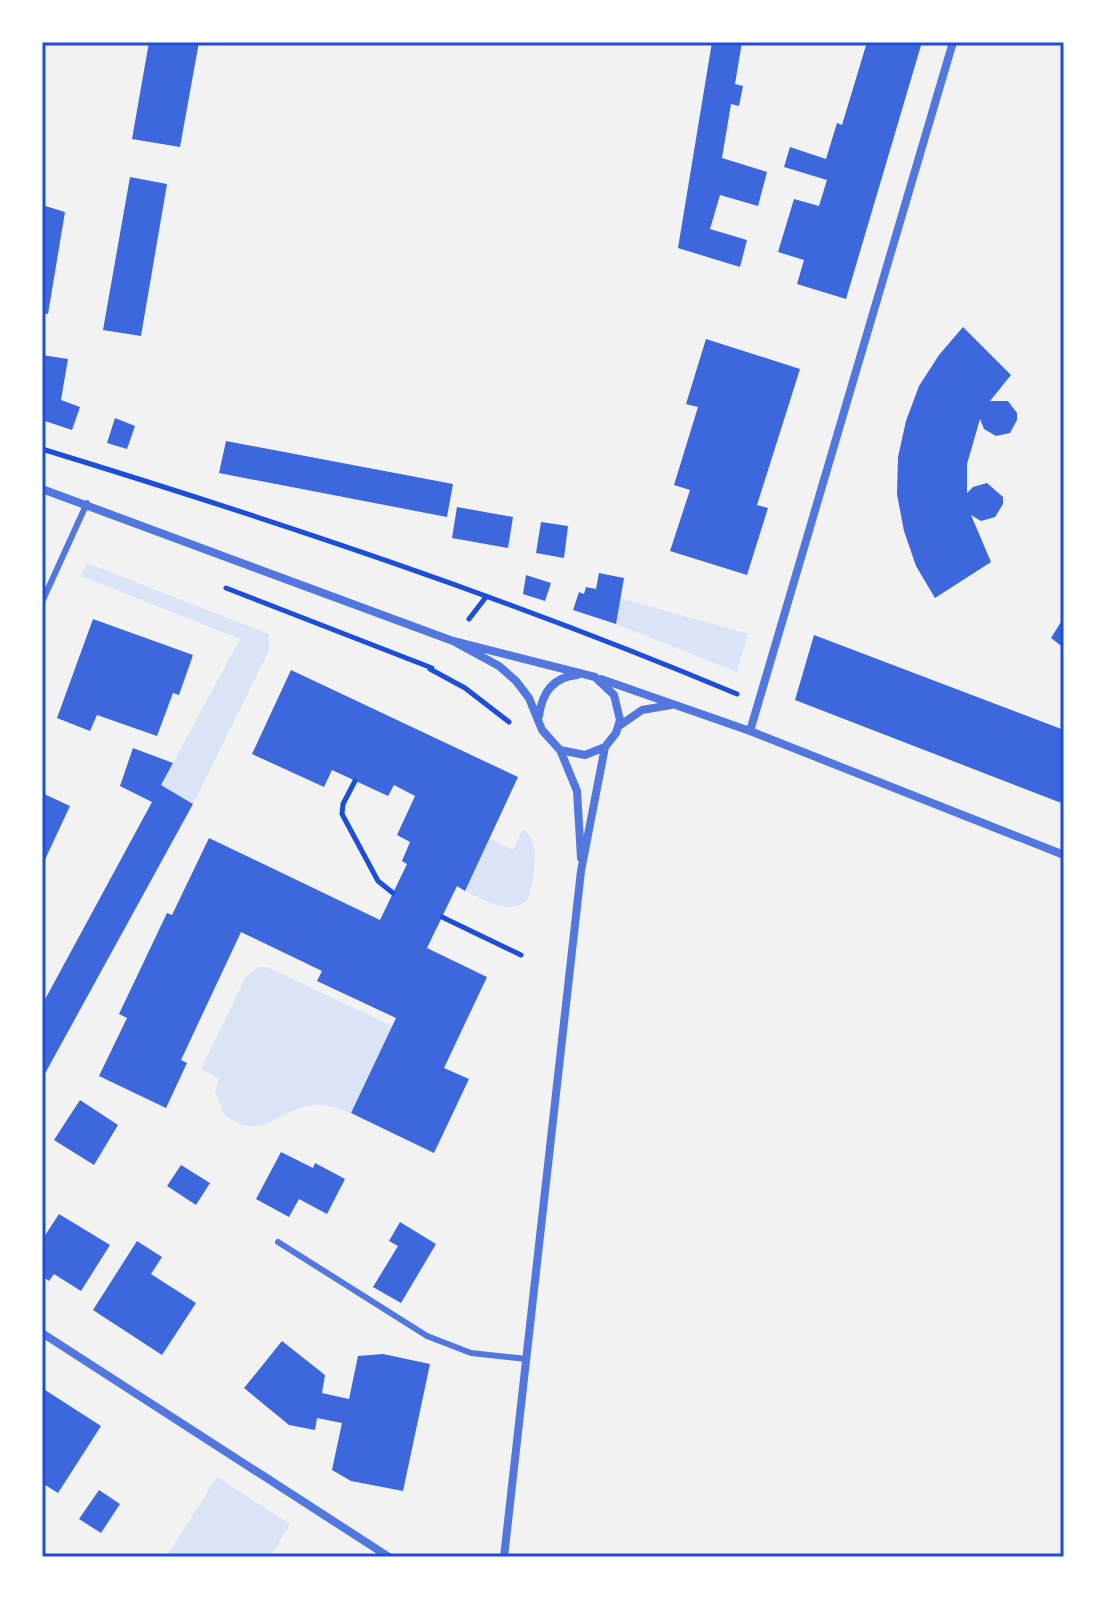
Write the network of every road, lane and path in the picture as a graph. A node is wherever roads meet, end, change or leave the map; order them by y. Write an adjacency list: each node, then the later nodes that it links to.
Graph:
1 (953, 42): 10 (street)
2 (42, 449): 10 (path)
3 (42, 489): 4 (street)
4 (87, 503): 5 (lane); 6 (street)
5 (42, 602)
6 (453, 641): 8 (street); 12 (street)
7 (430, 669): 14 (path)
8 (582, 674): 9 (street); 12 (street)
9 (595, 677): 11 (street); 13 (street)
10 (758, 703): 15 (street)
11 (675, 706): 13 (street); 15 (street)
12 (539, 717): 17 (street)
13 (619, 727): 16 (street)
14 (519, 730)
15 (750, 731): 19 (street)
16 (605, 747): 17 (street); 20 (street)
17 (560, 750): 20 (street)
18 (355, 781): 21 (path)
19 (1064, 855)
20 (581, 871): 26 (street)
21 (393, 893)
22 (442, 917): 23 (path)
23 (521, 955)
24 (278, 1242): 26 (lane)
25 (42, 1333): 27 (street)
26 (527, 1359): 28 (street)
27 (389, 1557)
28 (504, 1557)

